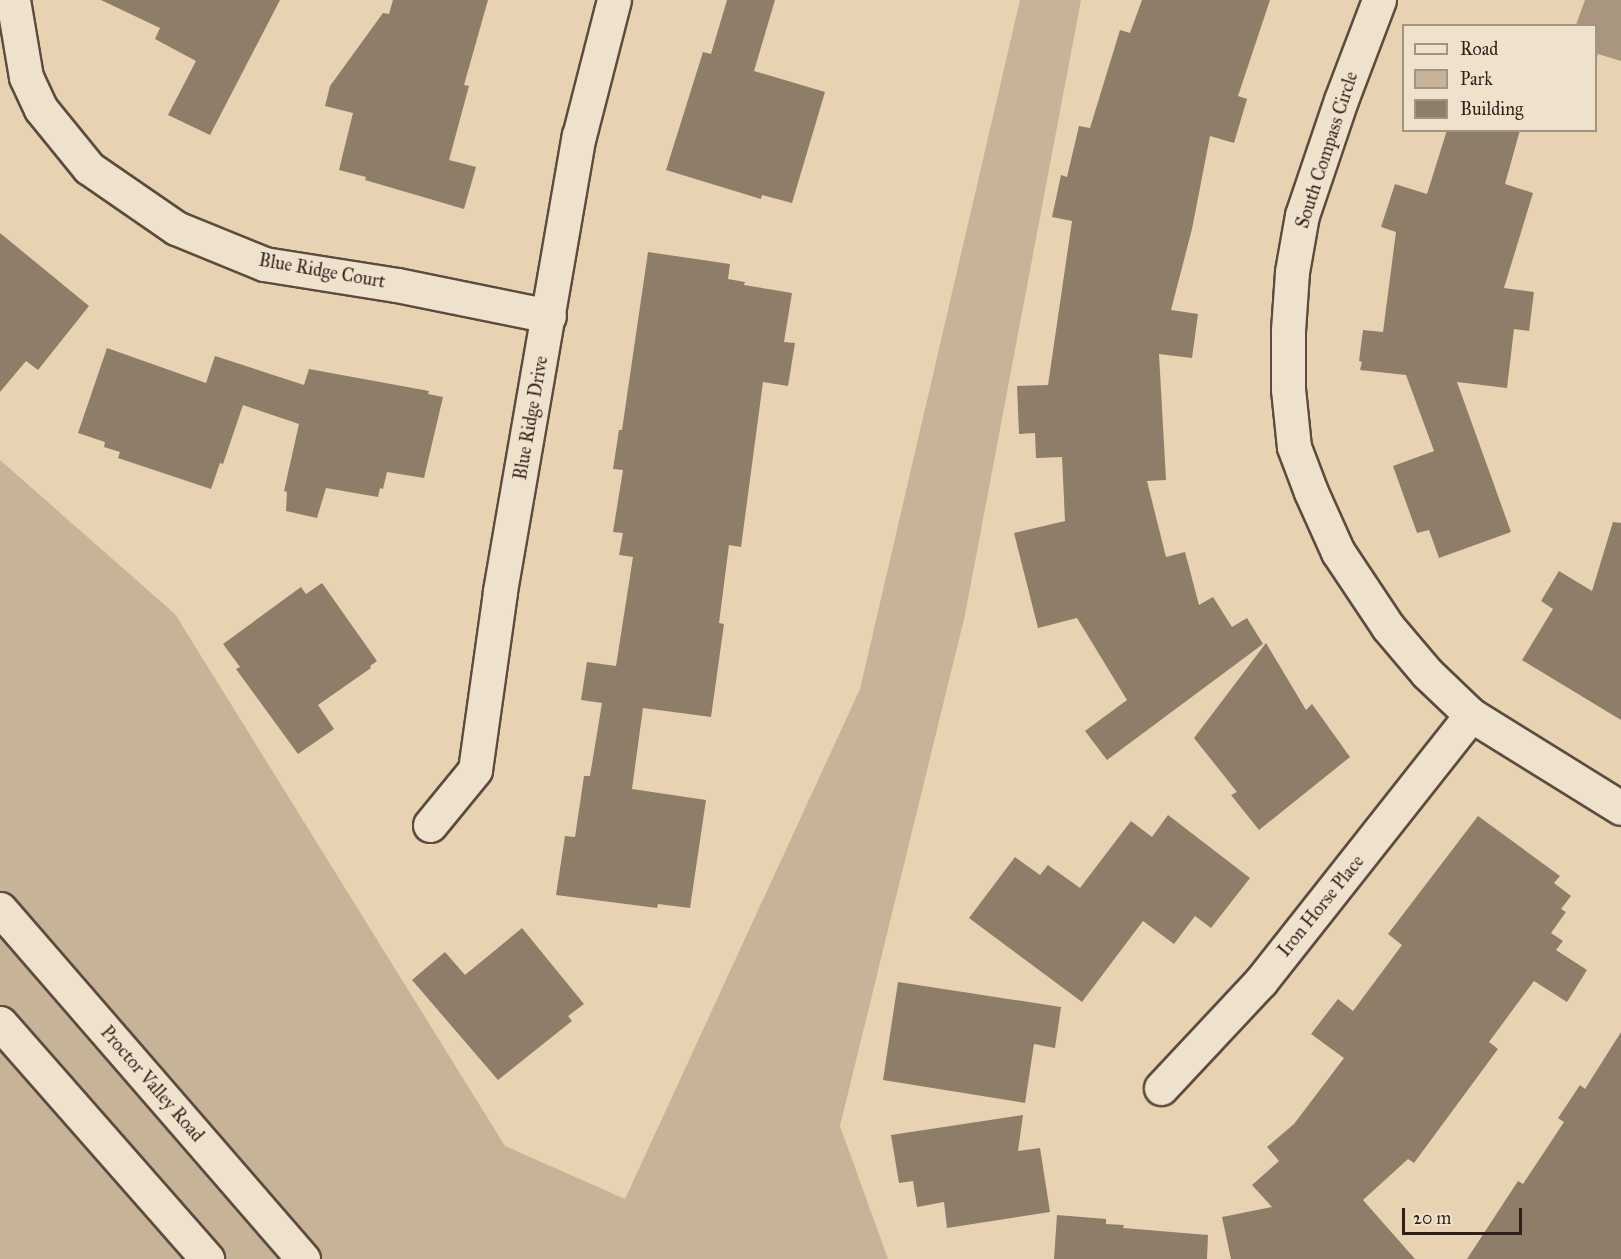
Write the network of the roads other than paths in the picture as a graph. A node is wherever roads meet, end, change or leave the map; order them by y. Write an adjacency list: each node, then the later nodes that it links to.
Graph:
1 (13, 0): 4 (street, Blue Ridge Court)
2 (614, 0): 4 (street, Blue Ridge Drive)
3 (1380, 0): 5 (street, South Compass Circle)
4 (549, 316): 7 (street, Blue Ridge Drive)
5 (1471, 715): 6 (street, South Compass Circle); 10 (street, Iron Horse Place)
6 (1621, 808)
7 (430, 825)
8 (0, 909): 12 (street, Proctor Valley Road)
9 (0, 1023): 11 (street)
10 (1161, 1088)
11 (207, 1259)
12 (303, 1259)

